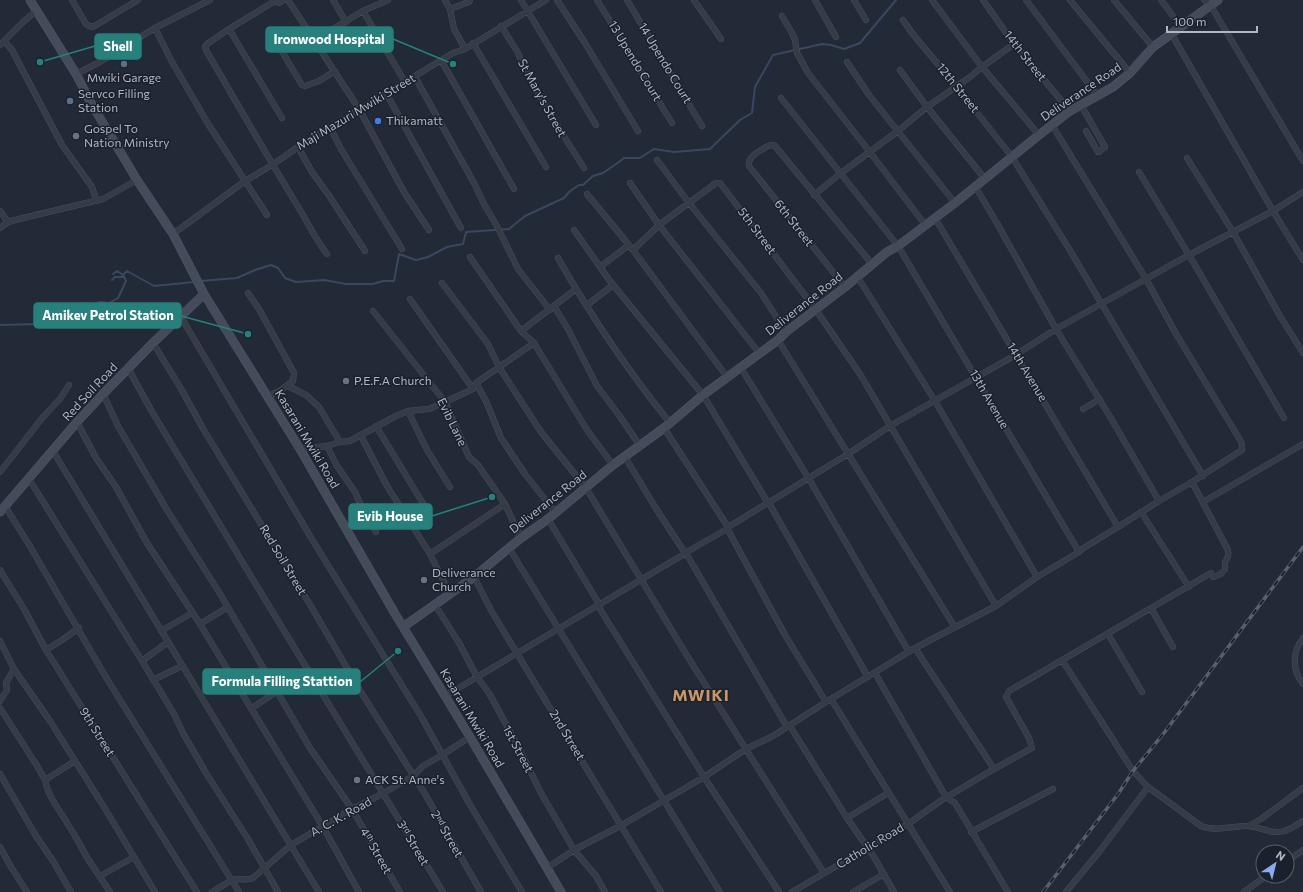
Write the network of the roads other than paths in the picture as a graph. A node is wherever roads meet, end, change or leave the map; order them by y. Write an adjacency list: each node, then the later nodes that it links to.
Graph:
1 (30, 0): 29 (street, Kasarani Mwiki Road)
2 (72, 0): 26 (street)
3 (210, 0): 38 (street)
4 (284, 0): 39 (street)
5 (288, 0): 44 (street)
6 (333, 0): 35 (street)
7 (388, 0): 30 (street)
8 (445, 0): 28 (street)
9 (470, 0): 28 (street)
10 (521, 0): 31 (street)
11 (546, 0): 31 (street, Maji Mazuri Mwiki Street)
12 (557, 0): 73 (street)
13 (597, 0): 68 (street, 13 Upendo Court)
14 (627, 0): 70 (street, 14 Upendo Court)
15 (694, 0): 42 (street)
16 (815, 0): 41 (street)
17 (854, 0): 33 (street)
18 (932, 0): 52 (street)
19 (983, 0): 47 (street, 14th Street)
20 (1026, 0): 61 (street)
21 (1070, 0): 55 (street)
22 (1114, 0): 48 (street)
23 (1161, 0): 37 (street)
24 (1204, 0): 27 (street)
25 (1218, 0): 27 (street, Deliverance Road)
26 (134, 1)
27 (1211, 6): 37 (street, Deliverance Road); 82 (street)
28 (450, 9): 49 (street)
29 (36, 11): 45 (street); 56 (street, Kasarani Mwiki Road)
30 (363, 11): 35 (street); 58 (street)
31 (528, 11): 36 (street, Maji Mazuri Mwiki Street); 69 (street)
32 (782, 16): 78 (street)
33 (866, 20)
34 (903, 20): 59 (street, 12th Street)
35 (346, 22): 44 (street)
36 (501, 26): 46 (street, Maji Mazuri Mwiki Street); 85 (street, St Mary's Street)
37 (1181, 27): 40 (street, Deliverance Road)
38 (155, 28): 56 (street); 90 (street)
39 (229, 29): 67 (street); 83 (street)
40 (1171, 34): 48 (street, Deliverance Road); 101 (street)
41 (836, 37)
42 (721, 39)
43 (275, 40): 54 (street)
44 (315, 40): 54 (street)
45 (2, 43): 97 (street)
46 (473, 43): 49 (street, Maji Mazuri Mwiki Street); 84 (street)
47 (1014, 44): 52 (street); 66 (street, 14th Street)
48 (1153, 47): 55 (street, Deliverance Road)
49 (465, 49): 50 (street, Maji Mazuri Mwiki Street)
50 (441, 60): 57 (street, Maji Mazuri Mwiki Street); 93 (street)
51 (847, 62): 74 (street)
52 (982, 67): 59 (street); 76 (street)
53 (900, 70): 64 (street)
54 (335, 71): 65 (street)
55 (1130, 73): 61 (street, Deliverance Road)
56 (76, 74): 89 (street, Kasarani Mwiki Road)
57 (415, 77): 58 (street, Maji Mazuri Mwiki Street); 135 (street)
58 (405, 82): 60 (street, Maji Mazuri Mwiki Street)
59 (956, 86): 64 (street); 79 (street, 12th Street)
60 (386, 93): 65 (street, Maji Mazuri Mwiki Street); 108 (street)
61 (1098, 95): 63 (street, Deliverance Road)
62 (781, 98): 86 (street, 13th Avenue)
63 (1081, 105): 66 (street, Deliverance Road); 75 (street)
64 (927, 107): 74 (street); 88 (street)
65 (360, 109): 72 (street, Maji Mazuri Mwiki Street); 109 (street)
66 (1070, 111): 71 (street, Deliverance Road)
67 (282, 118)
68 (672, 123)
69 (596, 125)
70 (702, 126)
71 (1052, 126): 76 (street, Deliverance Road); 125 (street)
72 (330, 127): 77 (street, Maji Mazuri Mwiki Street); 114 (street)
73 (638, 131)
74 (898, 131): 78 (street); 99 (street)
75 (1086, 131)
76 (1039, 135): 79 (street, Deliverance Road)
77 (298, 147): 83 (street, Maji Mazuri Mwiki Street); 116 (street)
78 (870, 151): 86 (street); 106 (street)
79 (1012, 157): 88 (street, Deliverance Road); 133 (street, 12th Street)
80 (1187, 158): 111 (street)
81 (657, 160): 98 (street)
82 (1303, 161)
83 (272, 165): 90 (street, Maji Mazuri Mwiki Street); 117 (street)
84 (546, 167)
85 (584, 168)
86 (841, 172): 96 (street); 113 (street, 13th Avenue)
87 (1139, 172): 118 (street)
88 (985, 179): 92 (street, Deliverance Road)
89 (137, 180): 97 (street); 112 (street, Kasarani Mwiki Road)
90 (245, 181): 102 (street); 112 (street, Maji Mazuri Mwiki Street)
91 (630, 183): 105 (street)
92 (975, 186): 99 (street, Deliverance Road); 139 (street)
93 (514, 189)
94 (1303, 192): 101 (street)
95 (587, 194): 115 (street)
96 (814, 195): 122 (street); 128 (street, 6th Street)
97 (96, 199): 104 (street)
98 (689, 203): 105 (street); 136 (street, 5th Street); 141 (street)
99 (954, 203): 103 (street, Deliverance Road)
100 (0, 210): 104 (street)
101 (1273, 211): 111 (street); 121 (street)
102 (267, 215)
103 (935, 218): 106 (street, Deliverance Road); 147 (street, 14th Avenue)
104 (8, 222): 107 (street)
105 (659, 225): 115 (street); 146 (street)
106 (926, 226): 113 (street, Deliverance Road)
107 (0, 228)
108 (462, 228)
109 (429, 230)
110 (574, 230): 123 (street)
111 (1233, 232): 118 (street); 145 (street)
112 (173, 234): 131 (street, Kasarani Mwiki Road)
113 (898, 246): 122 (street, Deliverance Road); 152 (street, 13th Avenue)
114 (402, 248)
115 (631, 248): 123 (street); 151 (street)
116 (365, 251)
117 (327, 254)
118 (1189, 255): 125 (street); 165 (street)
119 (470, 256): 140 (street)
120 (558, 258): 129 (street)
121 (1303, 260)
122 (872, 264): 124 (street, Deliverance Road)
123 (600, 267): 127 (street)
124 (857, 276): 128 (street, Deliverance Road); 162 (street)
125 (1146, 279): 133 (street); 181 (street)
126 (442, 283): 148 (street)
127 (613, 285): 134 (street); 158 (street)
128 (845, 288): 136 (street, Deliverance Road)
129 (576, 289): 134 (street); 135 (street)
130 (248, 293): 155 (street)
131 (204, 294): 138 (street, Red Soil Road); 159 (street, Kasarani Mwiki Road)
132 (410, 299): 156 (street)
133 (1101, 303): 139 (street); 181 (street, 12th Street)
134 (587, 305): 167 (street)
135 (552, 308): 140 (street); 174 (street)
136 (816, 310): 141 (street, Deliverance Road); 169 (street)
137 (373, 311): 161 (street, Evib Lane)
138 (181, 317): 143 (street, Red Soil Road); 250 (street)
139 (1056, 330): 147 (street); 160 (street)
140 (521, 331): 144 (street)
141 (786, 332): 142 (street, Deliverance Road)
142 (778, 340): 146 (street, Deliverance Road); 177 (street)
143 (153, 343): 149 (street, Red Soil Road); 254 (street, Red Soil Street)
144 (534, 343): 148 (street); 179 (street)
145 (1303, 353)
146 (759, 354): 150 (street, Deliverance Road)
147 (1016, 354): 152 (street); 196 (street, 14th Avenue)
148 (500, 367): 153 (street); 186 (street)
149 (128, 368): 157 (street, Red Soil Road); 261 (street, 3ʳᵈ Street)
150 (741, 368): 151 (street, Deliverance Road); 183 (street)
151 (727, 377): 158 (street, Deliverance Road)
152 (976, 377): 162 (street); 201 (street, 13th Avenue)
153 (476, 383): 156 (street); 193 (street)
154 (69, 385): 180 (street)
155 (288, 386): 159 (street); 171 (street)
156 (474, 389): 161 (street)
157 (103, 394): 166 (street, Red Soil Road); 213 (street, 4ᵗʰ Street)
158 (703, 395): 167 (street, Deliverance Road); 189 (street)
159 (267, 397): 175 (street, Kasarani Mwiki Road)
160 (1100, 399): 163 (street); 187 (street)
161 (444, 402): 164 (street); 190 (street, Evib Lane)
162 (935, 402): 169 (street); 206 (street)
163 (1083, 409)
164 (408, 411): 168 (street); 185 (street)
165 (1284, 418)
166 (77, 422): 176 (street, Red Soil Road); 215 (street)
167 (667, 425): 174 (street, Deliverance Road); 197 (street)
168 (376, 426): 170 (street); 192 (street)
169 (890, 426): 177 (street); 212 (street)
170 (361, 436): 171 (street); 203 (street)
171 (340, 442): 173 (street)
172 (1303, 444): 188 (street)
173 (327, 446): 175 (street); 198 (street)
174 (640, 446): 178 (street, Deliverance Road)
175 (300, 449): 218 (street, Kasarani Mwiki Road)
176 (53, 450): 182 (street, Red Soil Road); 221 (street)
177 (848, 454): 183 (street); 217 (street)
178 (625, 457): 179 (street, Deliverance Road); 202 (street)
179 (613, 465): 186 (street, Deliverance Road)
180 (0, 472)
181 (1203, 476): 184 (street)
182 (29, 479): 191 (street, Red Soil Road); 232 (street)
183 (809, 479): 189 (street); 229 (street)
184 (1192, 482): 187 (street); 188 (street)
185 (450, 487)
186 (586, 488): 193 (street, Deliverance Road); 207 (street)
187 (1159, 501): 194 (street)
188 (1203, 502): 208 (street)
189 (768, 503): 197 (street); 237 (street)
190 (505, 504): 199 (street, Evib Lane); 203 (street)
191 (2, 509): 219 (street)
192 (427, 510)
193 (555, 512): 195 (street, Deliverance Road)
194 (1140, 512): 196 (street); 208 (street)
195 (548, 518): 199 (street, Deliverance Road); 210 (street)
196 (1118, 527): 201 (street)
197 (728, 528): 202 (street); 244 (street)
198 (376, 532)
199 (521, 538): 200 (street, Deliverance Road)
200 (509, 548): 205 (street, Deliverance Road); 220 (street)
201 (1079, 552): 206 (street)
202 (686, 553): 207 (street); 247 (street)
203 (430, 554): 209 (street)
204 (0, 570): 228 (street, 9th Street)
205 (474, 577): 209 (street, Deliverance Road); 230 (street, 2nd Street)
206 (1037, 578): 212 (street)
207 (642, 579): 210 (street); 249 (street)
208 (1189, 587): 214 (street)
209 (450, 594): 211 (street, Deliverance Road)
210 (599, 604): 220 (street); 255 (street)
211 (435, 605): 218 (street, Deliverance Road); 236 (street, 1st Street)
212 (996, 606): 217 (street)
213 (228, 608): 216 (street); 240 (street, 4ᵗʰ Street)
214 (1151, 608): 222 (street); 226 (street)
215 (192, 613): 216 (street); 221 (street)
216 (200, 624): 246 (street)
217 (954, 626): 227 (street)
218 (403, 627): 242 (street, Kasarani Mwiki Road)
219 (79, 628): 228 (street); 282 (street)
220 (558, 628): 230 (street); 263 (street)
221 (161, 631): 225 (street)
222 (1108, 634): 231 (street); 241 (street)
223 (1303, 638): 239 (street)
224 (0, 640): 234 (street)
225 (168, 642): 232 (street); 233 (street)
226 (1173, 647)
227 (915, 648): 229 (street); 252 (street)
228 (46, 650): 288 (street, 9th Street)
229 (909, 652): 235 (street)
230 (517, 653): 236 (street); 268 (street, 2nd Street)
231 (1062, 660): 252 (street, Catholic Road); 257 (street)
232 (142, 661): 238 (street)
233 (182, 666): 238 (street); 272 (street)
234 (14, 669): 243 (street); 251 (street)
235 (875, 672): 237 (street); 262 (street)
236 (477, 677): 242 (street); 275 (street, 1st Street)
237 (868, 677): 244 (street)
238 (153, 680): 278 (street)
239 (1303, 684)
240 (276, 692): 246 (street); 264 (street, 4ᵗʰ Street)
241 (1142, 692)
242 (445, 696): 248 (street, Kasarani Mwiki Road)
243 (0, 701)
244 (828, 701): 247 (street); 260 (street)
245 (0, 708): 256 (street)
246 (252, 708): 270 (street)
247 (788, 726): 249 (street); 265 (street)
248 (470, 737): 250 (street, A. C. K. Road); 277 (street, Kasarani Mwiki Road)
249 (746, 749): 255 (street); 279 (street)
250 (442, 755): 254 (street, A. C. K. Road); 297 (street)
251 (75, 762): 256 (street); 276 (street)
252 (994, 769): 262 (street, Catholic Road)
253 (0, 774): 285 (street)
254 (413, 776): 261 (street, A. C. K. Road); 296 (street, 2ⁿᵈ Street)
255 (704, 778): 263 (street); 302 (street)
256 (45, 780): 281 (street)
257 (1148, 787): 269 (street); 308 (street)
258 (1303, 788): 269 (street)
259 (1053, 789): 271 (street)
260 (888, 793): 265 (street); 267 (street)
261 (382, 794): 264 (street, A. C. K. Road); 295 (street, 3ʳᵈ Street)
262 (946, 797): 267 (street, Catholic Road); 271 (street)
263 (664, 800): 268 (street); 301 (street)
264 (352, 810): 270 (street, A. C. K. Road); 294 (street, 4ᵗʰ Street)
265 (847, 818): 274 (street)
266 (1303, 821): 269 (street)
267 (908, 824): 274 (street, Catholic Road); 306 (street)
268 (622, 826): 275 (street); 300 (street, 2nd Street)
269 (1249, 826)
270 (323, 827): 272 (street, A. C. K. Road); 293 (street)
271 (972, 832): 307 (street)
272 (291, 845): 278 (street, A. C. K. Road); 292 (street)
273 (0, 847): 284 (street)
274 (867, 848): 279 (street, Catholic Road); 280 (street)
275 (574, 850): 277 (street); 299 (street, 1st Street)
276 (134, 857): 281 (street); 287 (street)
277 (547, 868): 298 (street, Kasarani Mwiki Road)
278 (264, 869): 282 (street, A. C. K. Road); 291 (street)
279 (824, 873): 303 (street, Catholic Road)
280 (884, 874): 304 (street); 305 (street)
281 (100, 876): 286 (street)
282 (232, 880): 289 (street, A. C. K. Road); 290 (street)
283 (1255, 884): 309 (street)
284 (27, 892)
285 (71, 892)
286 (110, 892)
287 (155, 892)
288 (197, 892)
289 (212, 892)
290 (239, 892)
291 (278, 892)
292 (319, 892)
293 (359, 892)
294 (400, 892)
295 (442, 892)
296 (480, 892)
297 (522, 892)
298 (561, 892)
299 (605, 892)
300 (661, 892)
301 (720, 892)
302 (779, 892)
303 (792, 892)
304 (853, 892)
305 (894, 892)
306 (950, 892)
307 (1008, 892)
308 (1066, 892)
309 (1244, 892)

